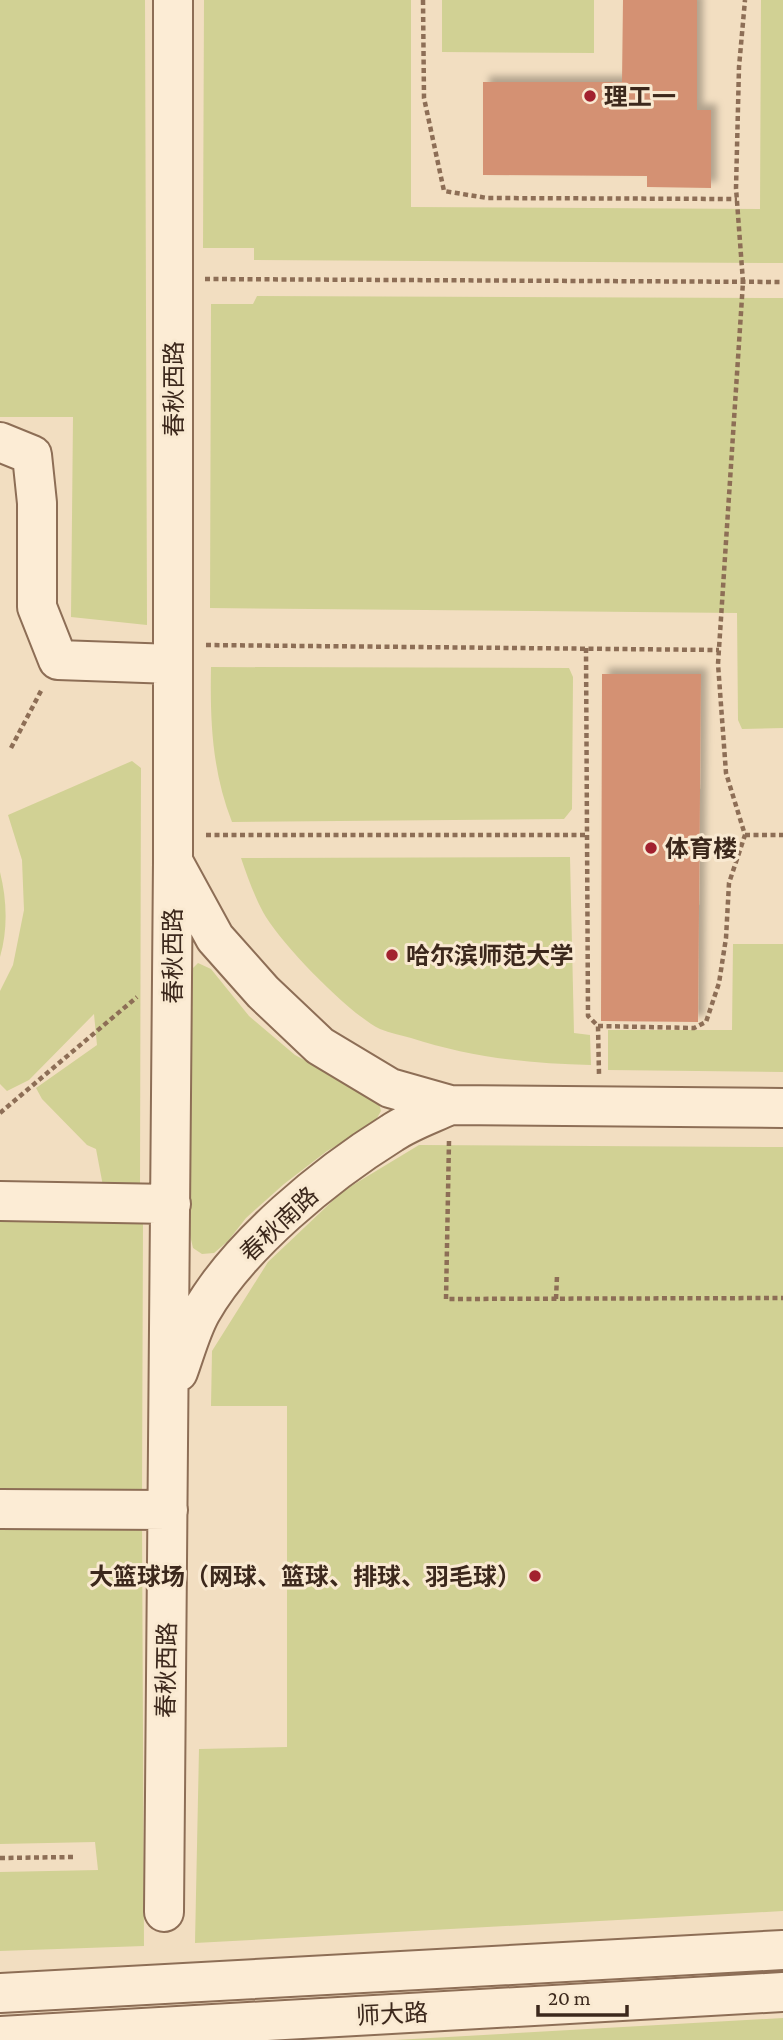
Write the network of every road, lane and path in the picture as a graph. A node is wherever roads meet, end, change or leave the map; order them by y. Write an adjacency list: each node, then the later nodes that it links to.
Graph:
1 (173, 0): 5 (street, 春秋西路)
2 (423, 0): 4 (path)
3 (745, 0): 4 (path)
4 (737, 199): 6 (path)
5 (173, 279): 6 (path); 11 (street, 春秋西路)
6 (743, 282): 7 (path); 10 (path)
7 (783, 282)
8 (0, 442): 12 (street)
9 (586, 648): 10 (path); 11 (path); 14 (path)
10 (719, 650): 15 (path)
11 (173, 655): 12 (street); 17 (street, 春秋西路)
12 (58, 660): 13 (path)
13 (11, 748)
14 (587, 835): 17 (path); 19 (path)
15 (745, 835): 16 (path); 19 (path)
16 (783, 835)
17 (173, 848): 18 (street, 春秋西路); 20 (street, 春秋南路)
18 (172, 967): 23 (path); 25 (street, 春秋西路)
19 (598, 1026): 21 (path)
20 (450, 1105): 21 (street, 春秋南路); 28 (path); 29 (street, 春秋南路)
21 (600, 1106): 22 (street, 春秋南路)
22 (783, 1108)
23 (0, 1113)
24 (0, 1201): 25 (street)
25 (170, 1204): 29 (street, 春秋西路)
26 (557, 1276): 28 (path)
27 (783, 1298): 28 (path)
28 (556, 1299)
29 (169, 1397): 31 (street, 春秋西路)
30 (0, 1509): 31 (street)
31 (168, 1510): 34 (street, 春秋西路)
32 (74, 1857): 33 (path)
33 (0, 1858)
34 (164, 1912)
35 (783, 1950): 37 (street, 师大路)
36 (783, 1992): 38 (street, 师大路)
37 (0, 1993)
38 (0, 2036)

